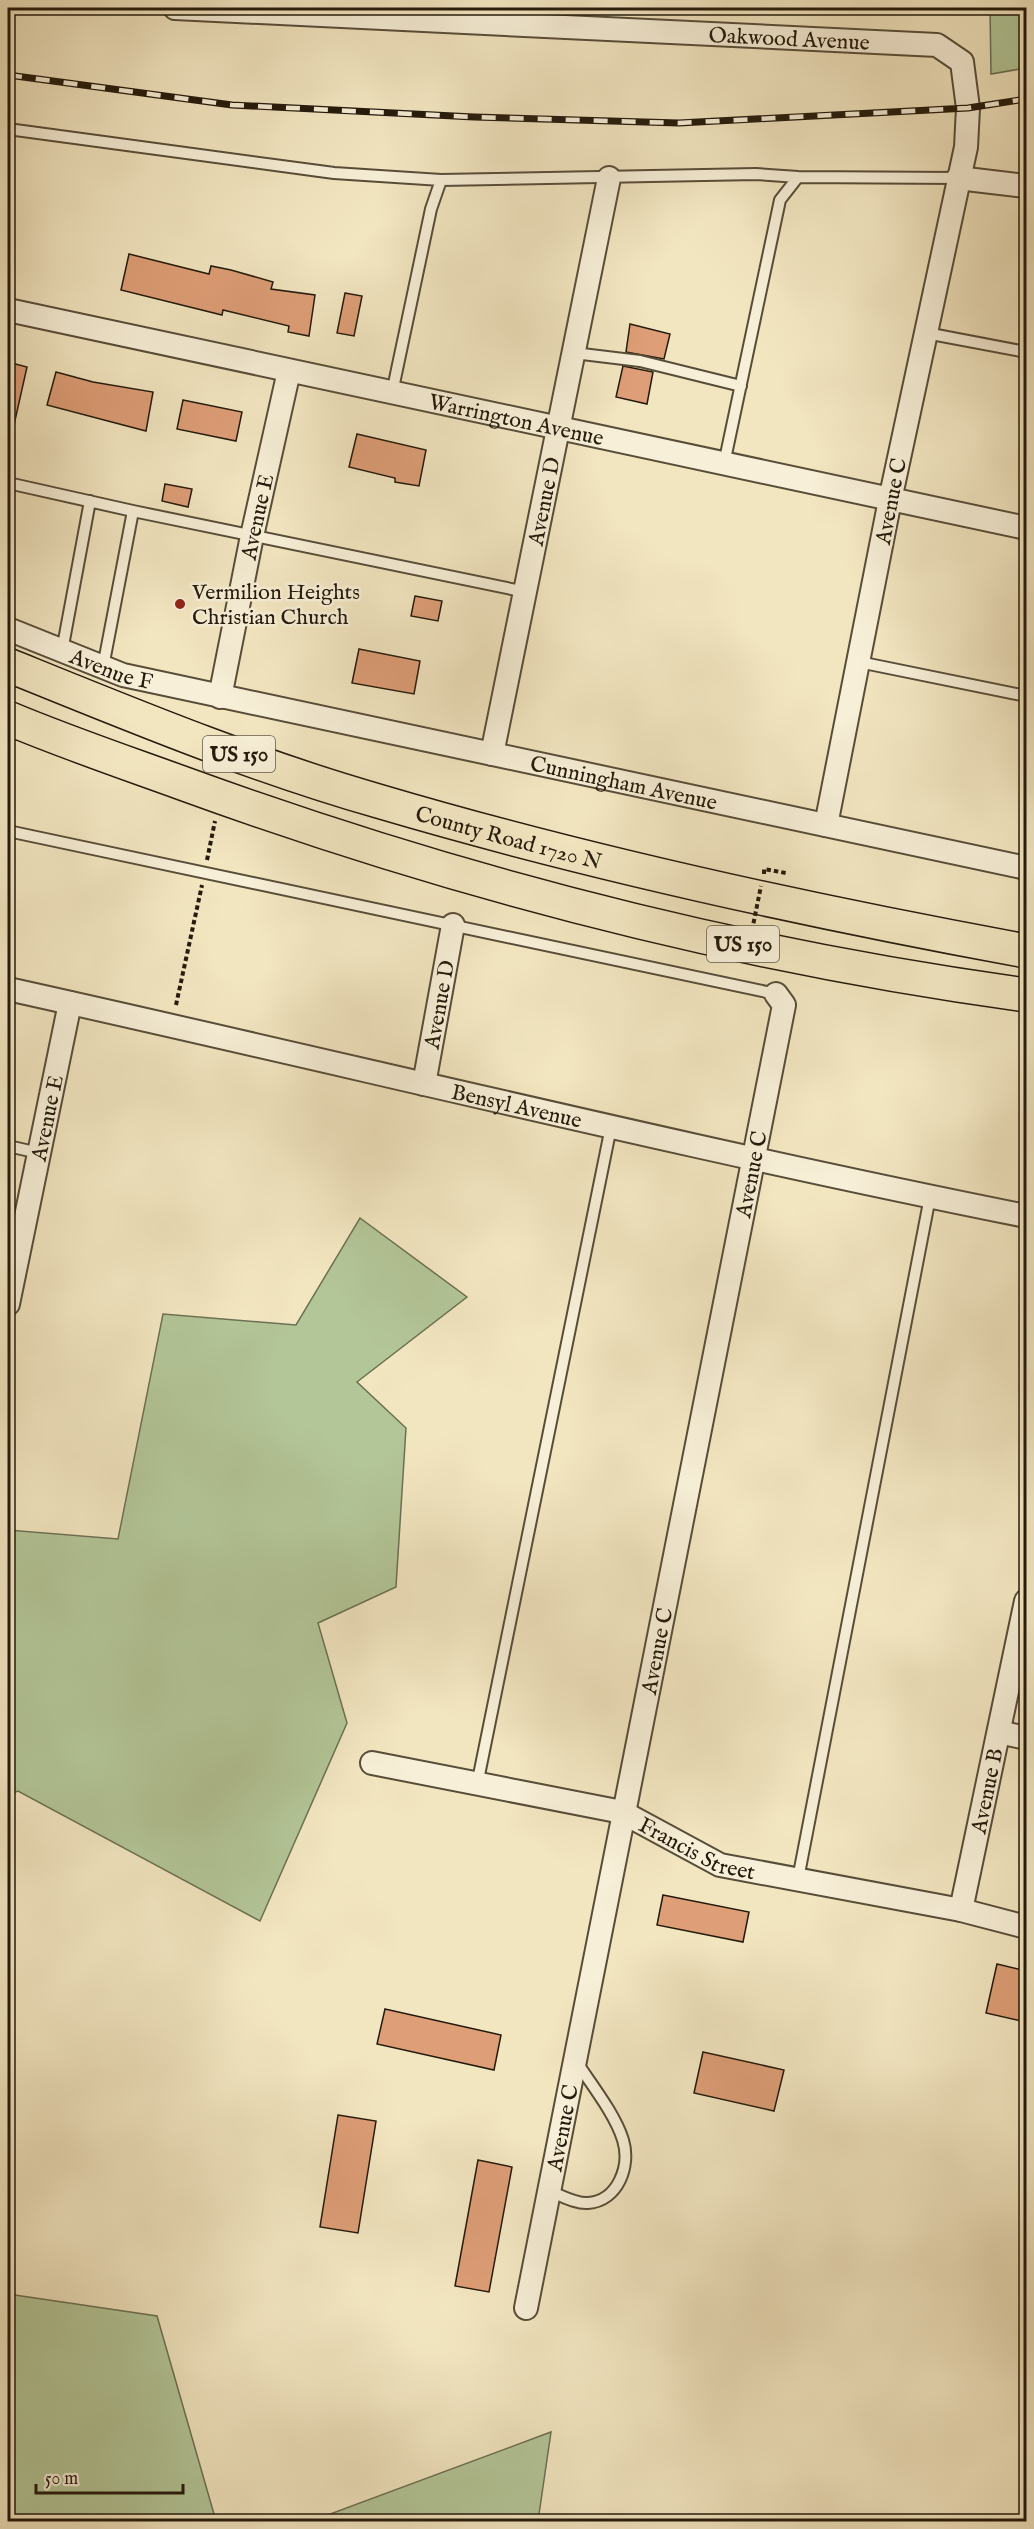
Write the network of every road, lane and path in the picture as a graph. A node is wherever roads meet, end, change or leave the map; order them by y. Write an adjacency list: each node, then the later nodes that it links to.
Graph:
1 (175, 8): 5 (street, Oakwood Avenue)
2 (8, 129): 6 (lane)
3 (798, 177): 4 (lane); 5 (lane); 13 (lane)
4 (609, 178): 6 (lane); 11 (street, Avenue D)
5 (958, 178): 7 (street); 9 (street, Avenue C)
6 (441, 180): 14 (lane)
7 (1026, 186)
8 (8, 310): 12 (street, Warrington Avenue)
9 (926, 333): 10 (lane); 18 (street, Avenue C)
10 (1026, 352)
11 (574, 353): 13 (lane); 15 (street, Avenue D)
12 (289, 371): 14 (street, Warrington Avenue); 22 (street, Avenue E)
13 (741, 386): 16 (lane)
14 (392, 393): 15 (street, Warrington Avenue)
15 (559, 429): 16 (street, Warrington Avenue); 23 (street, Avenue D)
16 (724, 464): 18 (street, Warrington Avenue)
17 (8, 483): 19 (lane)
18 (890, 500): 21 (street, Warrington Avenue); 26 (street, Avenue C)
19 (90, 501): 20 (lane); 25 (lane)
20 (133, 512): 22 (lane); 28 (lane)
21 (1026, 528)
22 (252, 536): 23 (lane); 30 (street, Avenue E)
23 (526, 592): 32 (street, Avenue D)
24 (8, 629): 25 (street, Avenue F)
25 (62, 651): 28 (street, Avenue F)
26 (860, 662): 29 (lane); 34 (street, Avenue C)
27 (8, 665): 42 (main road, County Road 1720 N / US 150)
28 (103, 667): 30 (street, Avenue F)
29 (1026, 696)
30 (220, 697): 32 (street, Cunningham Avenue)
31 (8, 718): 46 (main road, County Road 1720 N / US 150)
32 (492, 754): 34 (street, Cunningham Avenue)
33 (216, 817): 38 (path)
34 (826, 825): 36 (street, Cunningham Avenue)
35 (8, 831): 38 (lane)
36 (1026, 868)
37 (764, 869): 39 (path)
38 (204, 873): 41 (lane); 48 (path)
39 (786, 873)
40 (761, 886): 43 (path, bridge)
41 (453, 925): 45 (lane); 49 (street, Avenue D)
42 (1026, 951)
43 (747, 960)
44 (8, 989): 47 (street, Bensyl Avenue)
45 (776, 993): 53 (street, Avenue C)
46 (1018, 997)
47 (70, 1003): 49 (street, Bensyl Avenue); 52 (street, Avenue E)
48 (176, 1005)
49 (424, 1084): 50 (street, Bensyl Avenue)
50 (611, 1127): 53 (street, Bensyl Avenue); 61 (lane)
51 (8, 1146): 52 (lane)
52 (39, 1153): 56 (street, Avenue E)
53 (754, 1160): 54 (street, Bensyl Avenue); 62 (street, Avenue C)
54 (930, 1197): 55 (street, Bensyl Avenue); 63 (lane)
55 (1026, 1216)
56 (8, 1304)
57 (1026, 1600): 58 (street, Avenue B)
58 (999, 1732): 59 (street); 64 (street, Avenue B)
59 (1026, 1738)
60 (372, 1763): 61 (street, Francis Street)
61 (477, 1785): 62 (street, Francis Street)
62 (622, 1812): 63 (street, Francis Street); 66 (street, Avenue C)
63 (798, 1879): 64 (street, Francis Street)
64 (961, 1910): 65 (street, Francis Street)
65 (1026, 1927)
66 (575, 2058): 67 (street, Avenue C); 67 (lane)
67 (549, 2191): 68 (street, Avenue C)
68 (526, 2308)

